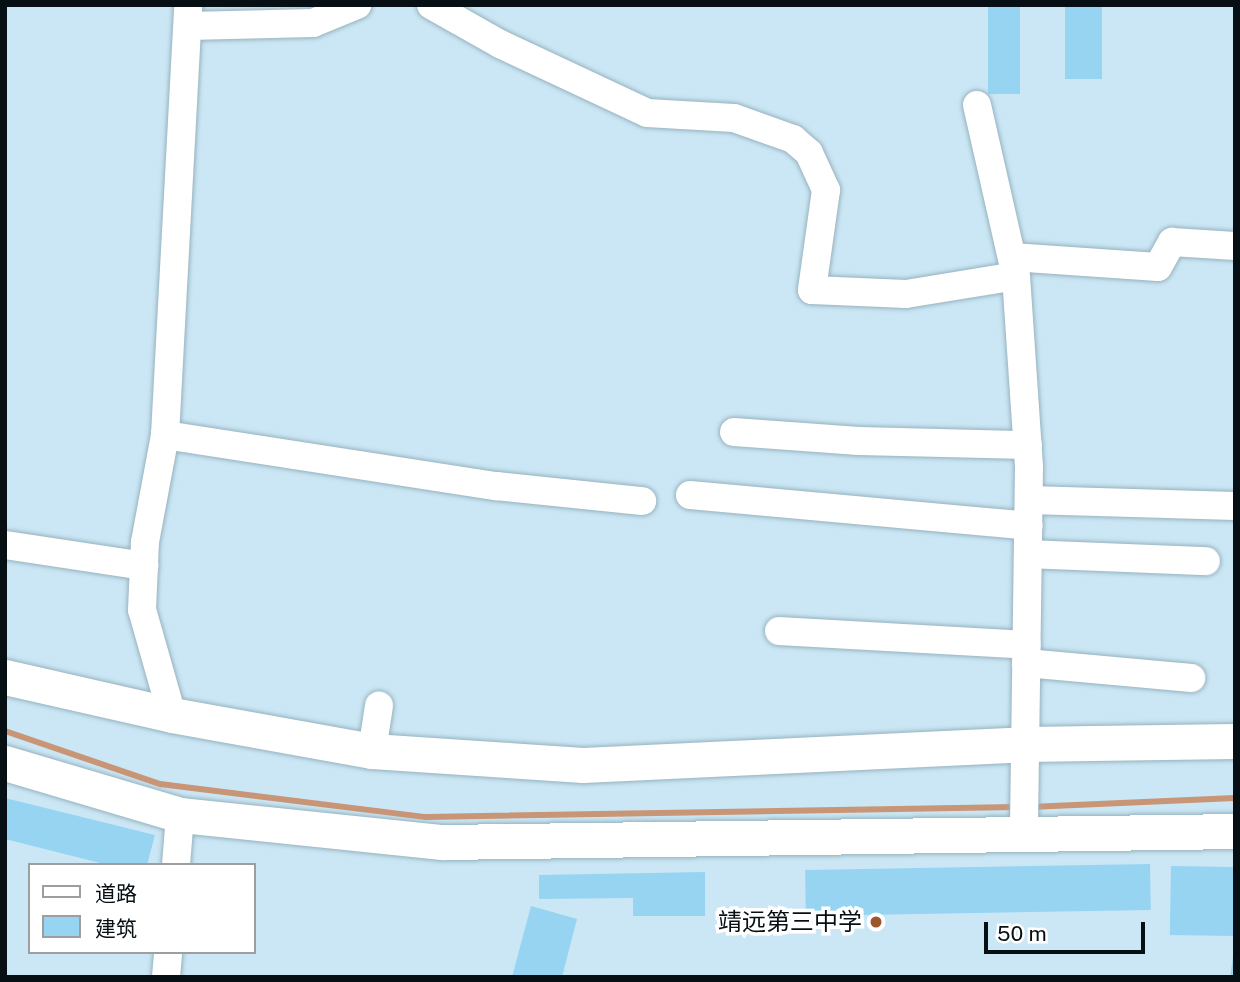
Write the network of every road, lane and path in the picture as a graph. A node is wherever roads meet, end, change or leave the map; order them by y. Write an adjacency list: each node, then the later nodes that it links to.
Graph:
1 (357, 5): 3 (street)
2 (431, 5): 6 (street)
3 (189, 16): 8 (street)
4 (977, 105): 6 (street)
5 (1235, 247): 6 (street)
6 (1014, 266): 9 (street)
7 (734, 432): 9 (street)
8 (165, 435): 11 (street); 16 (street)
9 (1028, 445): 13 (street)
10 (690, 495): 13 (street)
11 (642, 501)
12 (1235, 506): 13 (street)
13 (1029, 526): 15 (street); 18 (street)
14 (5, 545): 16 (street)
15 (1206, 562)
16 (144, 566): 22 (street)
17 (779, 631): 18 (street)
18 (1026, 654): 20 (street); 24 (street)
19 (5, 677): 22 (main road)
20 (1191, 678)
21 (379, 706): 25 (street)
22 (172, 715): 25 (main road)
23 (1235, 741): 24 (main road)
24 (1025, 744): 25 (main road); 28 (street)
25 (372, 751)
26 (5, 763): 27 (main road)
27 (180, 815): 28 (main road); 30 (street)
28 (1024, 828): 29 (main road)
29 (1235, 831)
30 (176, 863)
31 (168, 954): 32 (street)
32 (166, 977)

